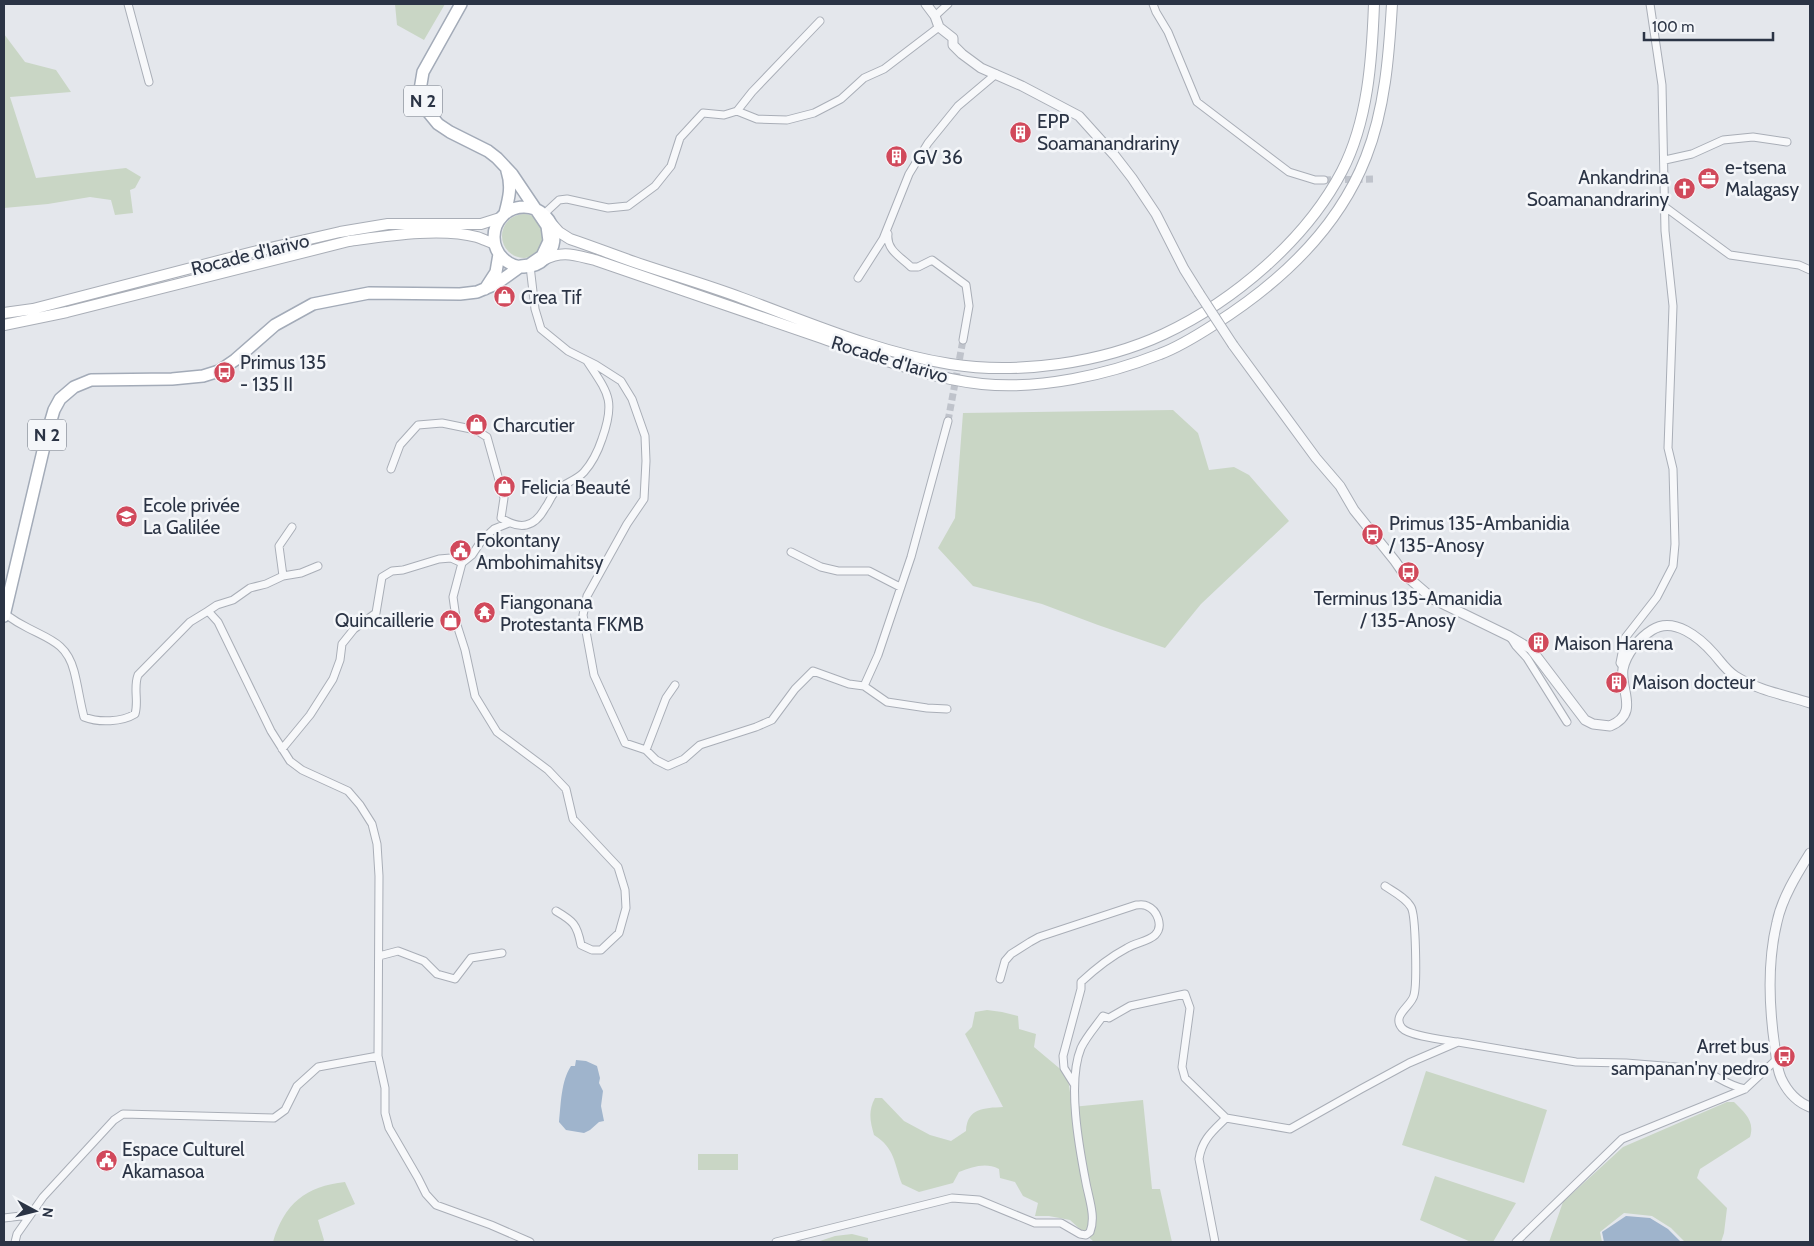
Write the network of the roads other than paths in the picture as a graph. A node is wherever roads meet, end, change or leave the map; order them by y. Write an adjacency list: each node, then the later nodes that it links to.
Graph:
1 (128, 4): 13 (street)
2 (460, 4): 17 (main road, N 2)
3 (926, 4): 9 (street)
4 (948, 4): 9 (street)
5 (1153, 4): 18 (street)
6 (1374, 4): 20 (main road, Rocade d'Iarivo)
7 (1392, 4): 24 (main road, Rocade d'Iarivo)
8 (1650, 4): 16 (street)
9 (935, 16): 11 (street)
10 (820, 21): 14 (street)
11 (940, 27): 12 (street); 14 (street)
12 (996, 74): 22 (street); 44 (street, bridge)
13 (149, 82)
14 (737, 111): 20 (street)
15 (1787, 142): 16 (street)
16 (1665, 160): 19 (street)
17 (505, 167): 20 (main road, N 2); 21 (main road)
18 (1324, 180)
19 (1665, 207): 26 (street); 45 (street)
20 (543, 215): 21 (main road); 24 (main road); 25 (main road, N 2)
21 (503, 216): 23 (main road); 29 (main road, Rocade d'Iarivo)
22 (890, 224): 27 (street); 31 (street)
23 (497, 249): 25 (main road); 28 (main road); 30 (main road, Rocade d'Iarivo)
24 (543, 260): 25 (main road, N 2)
25 (526, 266): 28 (main road, N 2); 32 (street)
26 (1810, 270)
27 (858, 278)
28 (485, 289): 43 (main road, N 2)
29 (4, 313)
30 (4, 325)
31 (963, 340)
32 (587, 361): 35 (street); 52 (street)
33 (948, 421): 41 (street)
34 (391, 468): 35 (street)
35 (509, 523): 38 (street)
36 (292, 527): 40 (street)
37 (791, 552): 41 (street)
38 (462, 563): 51 (street); 55 (street)
39 (318, 566): 40 (street)
40 (283, 576): 42 (street)
41 (900, 587): 47 (street)
42 (208, 611): 43 (street); 51 (street)
43 (4, 615)
44 (1509, 636): 45 (street); 50 (street)
45 (1624, 668): 48 (street)
46 (675, 685): 52 (street)
47 (864, 686): 49 (street); 52 (street)
48 (1810, 703)
49 (947, 709)
50 (1567, 722)
51 (282, 749): 57 (street)
52 (646, 750)
53 (1810, 853): 61 (street)
54 (1385, 886): 59 (street)
55 (556, 911)
56 (502, 953): 57 (street)
57 (379, 956): 60 (street)
58 (1000, 979): 62 (street)
59 (1458, 1042): 63 (street); 65 (street)
60 (378, 1056): 66 (street); 69 (street)
61 (1777, 1059): 63 (street); 64 (street)
62 (1074, 1084): 65 (street); 70 (street)
63 (1745, 1089): 72 (street)
64 (1810, 1107)
65 (1226, 1118): 71 (street)
66 (29, 1215): 67 (street); 68 (street)
67 (4, 1218)
68 (15, 1242)
69 (530, 1242)
70 (776, 1242)
71 (1215, 1242)
72 (1516, 1242)

